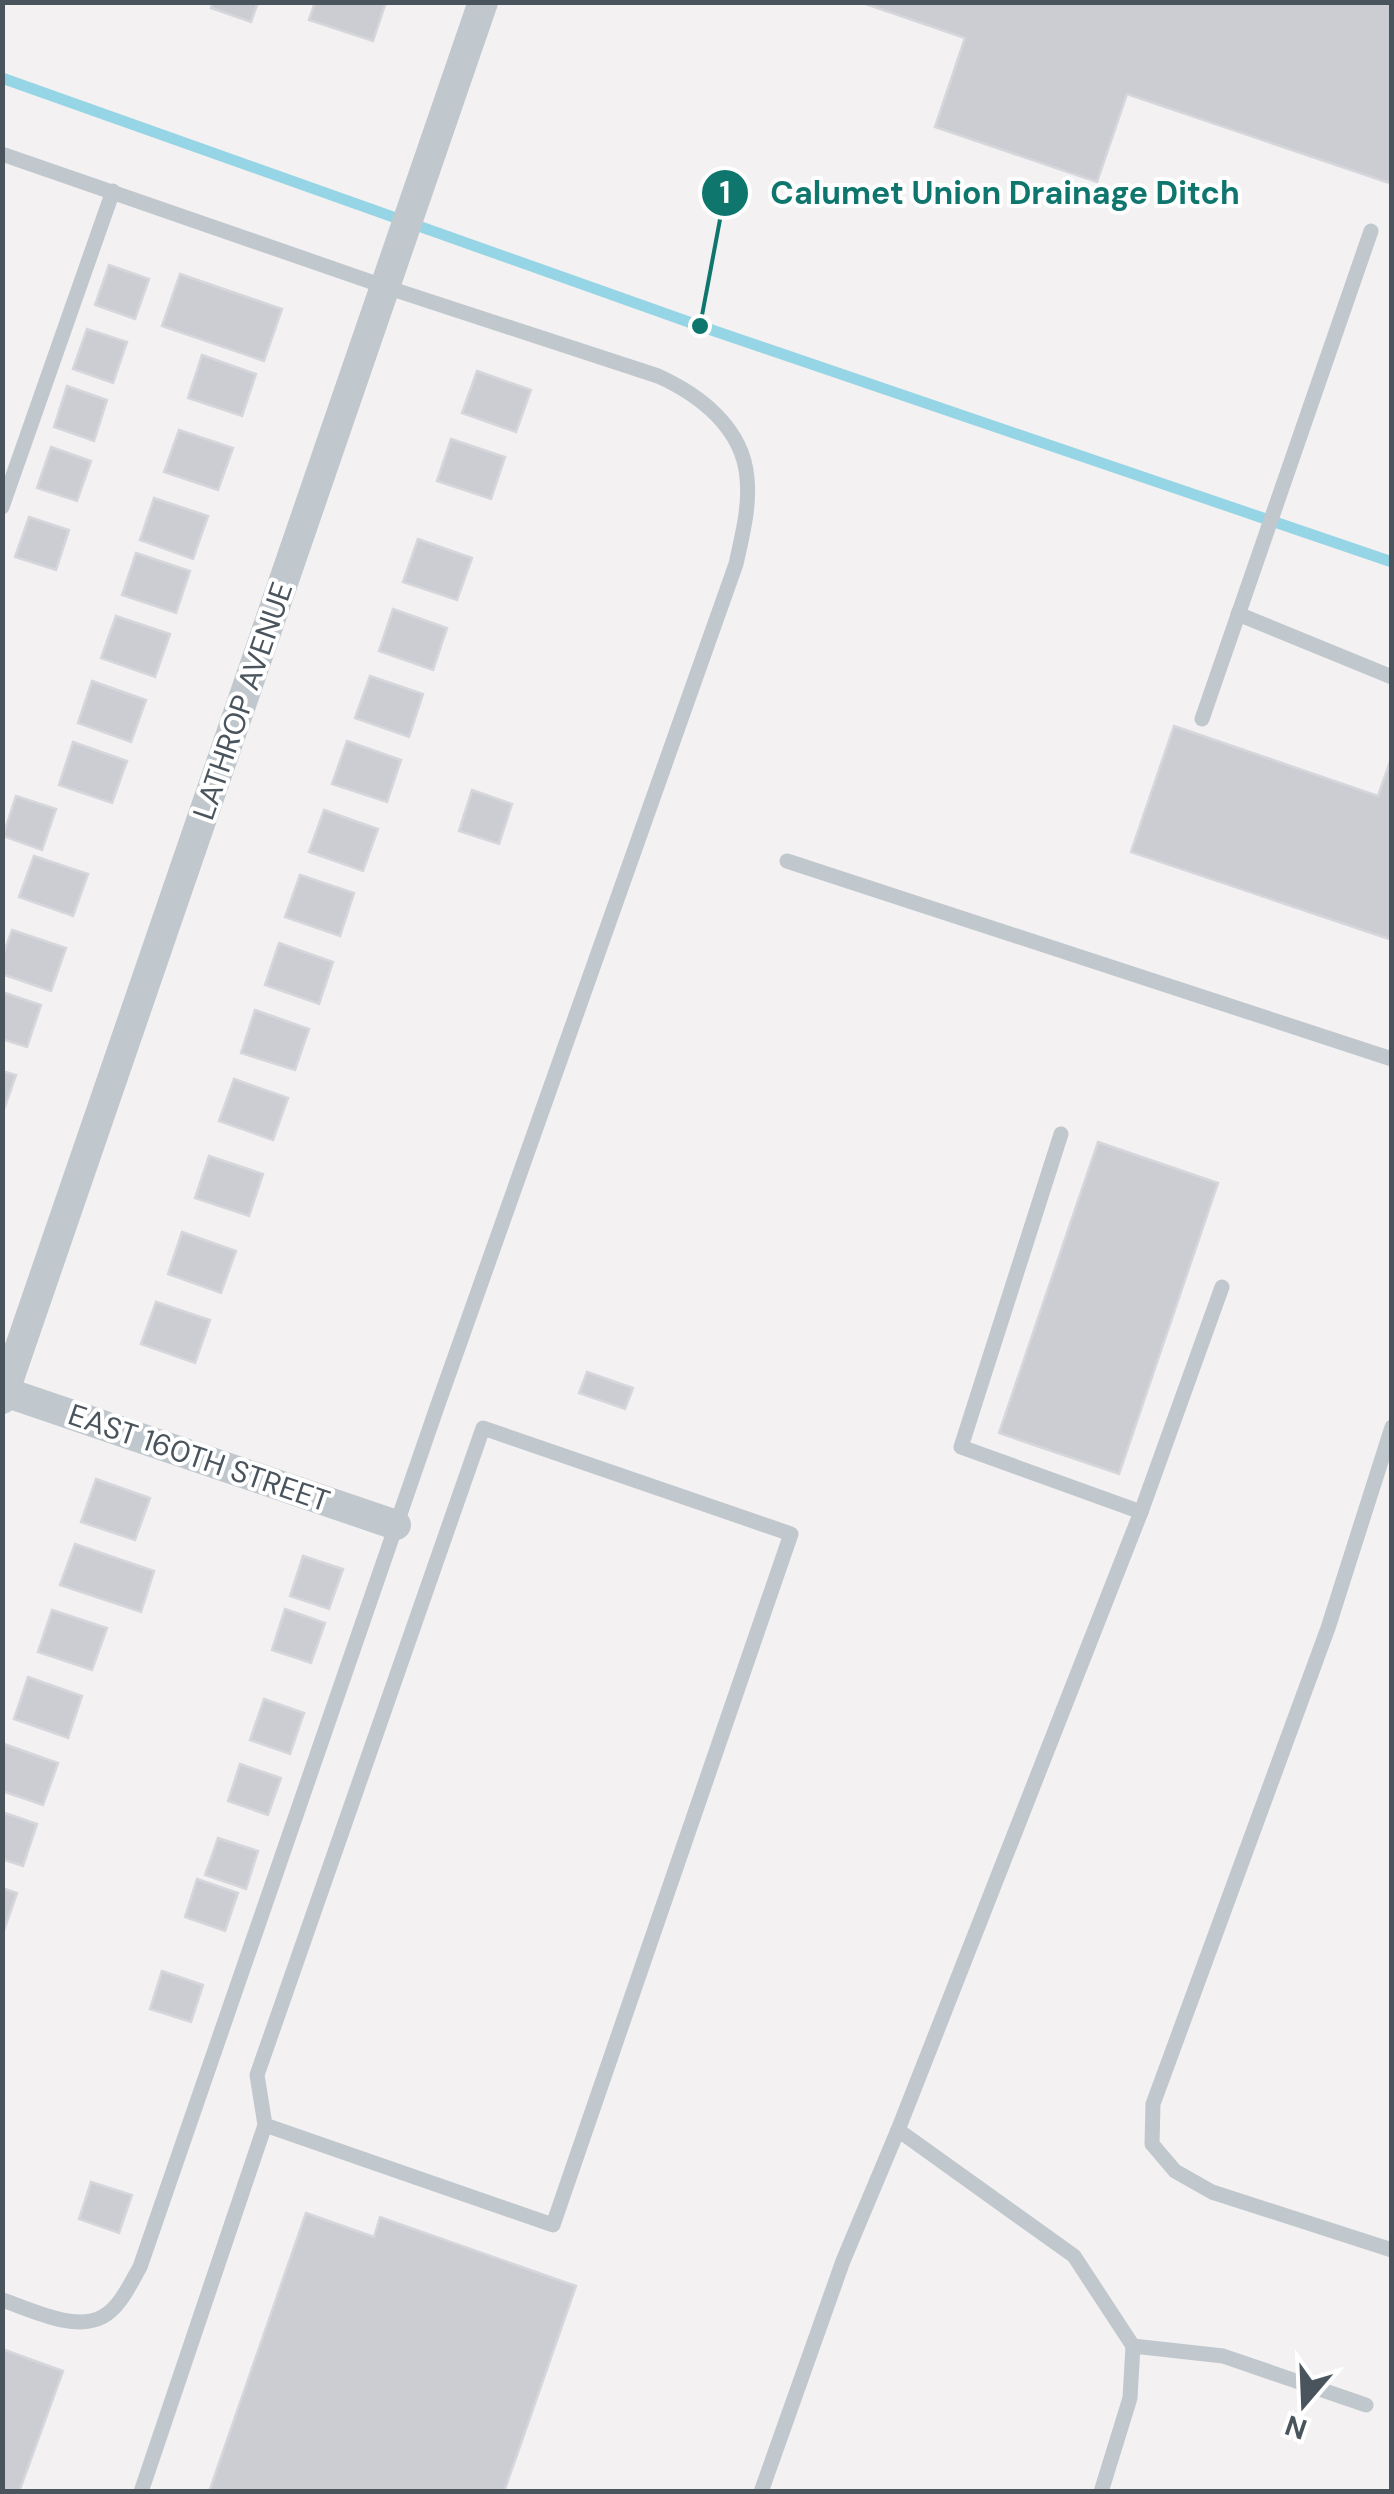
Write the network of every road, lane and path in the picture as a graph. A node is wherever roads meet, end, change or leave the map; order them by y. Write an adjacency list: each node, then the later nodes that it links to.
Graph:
1 (483, 2): 5 (street, LATHROP AVENUE)
2 (2, 154): 3 (lane)
3 (113, 191): 5 (lane); 6 (lane)
4 (1370, 232): 7 (lane)
5 (386, 288): 14 (street, LATHROP AVENUE); 17 (lane)
6 (2, 507)
7 (1238, 614): 8 (lane); 9 (lane)
8 (1392, 677)
9 (1202, 719)
10 (787, 861): 11 (lane)
11 (1392, 1060)
12 (1061, 1134): 16 (lane)
13 (1222, 1288): 16 (lane)
14 (3, 1394): 17 (street, EAST 160TH STREET)
15 (1392, 1427): 20 (lane)
16 (1141, 1512): 19 (lane)
17 (396, 1525): 21 (lane)
18 (266, 2125): 18 (lane); 24 (lane)
19 (898, 2130): 22 (lane); 25 (lane)
20 (1392, 2250)
21 (2, 2300)
22 (1133, 2346): 23 (lane); 26 (lane)
23 (1366, 2405)
24 (141, 2492)
25 (761, 2492)
26 (1101, 2492)

